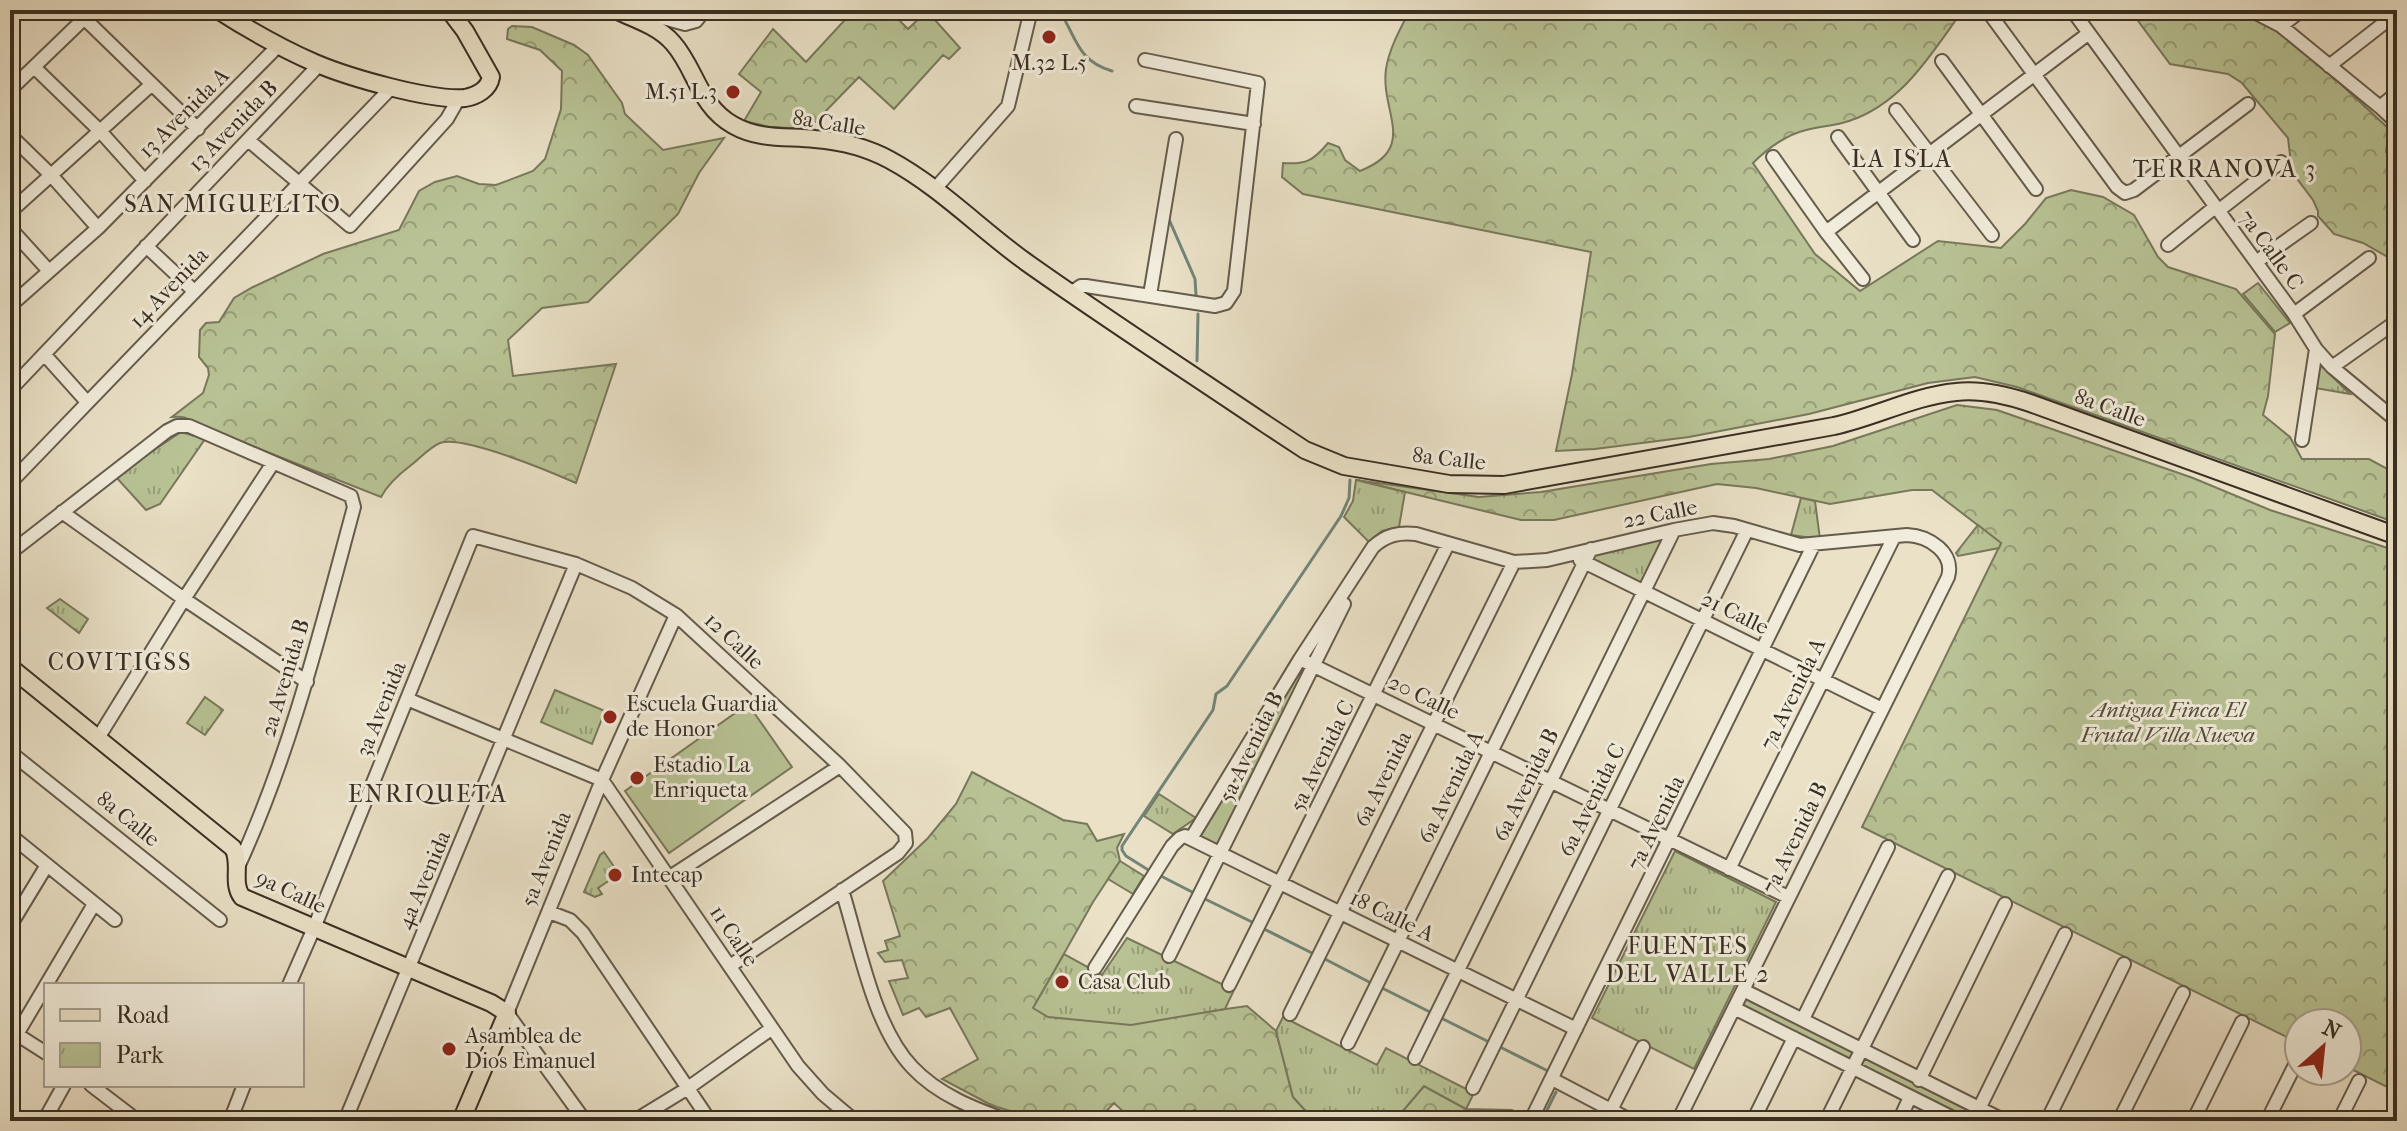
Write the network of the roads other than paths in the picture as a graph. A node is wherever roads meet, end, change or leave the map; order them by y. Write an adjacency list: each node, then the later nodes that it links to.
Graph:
1 (218, 10): 14 (main road)
2 (449, 10): 25 (main road)
3 (1031, 10): 47 (street)
4 (1987, 10): 20 (street)
5 (2072, 10): 13 (street, 7a Calle C)
6 (2250, 10): 12 (street)
7 (2302, 10): 12 (street)
8 (619, 11): 9 (street); 47 (main road, 8a Calle)
9 (704, 11)
10 (2397, 13): 18 (street)
11 (89, 15): 19 (street); 21 (street)
12 (2281, 26): 18 (street)
13 (2089, 33): 20 (street); 41 (street, 7a Calle C)
14 (279, 45): 17 (main road); 33 (street, 13 Avenida A)
15 (1145, 60): 32 (street)
16 (1942, 61): 30 (street)
17 (319, 65): 22 (main road); 38 (street, 13 Avenida B)
18 (2329, 66): 28 (street)
19 (34, 67): 23 (street); 34 (street)
20 (2033, 76): 30 (street); 41 (street)
21 (152, 84): 33 (street); 34 (street)
22 (392, 87): 25 (main road); 45 (street, 14 Avenida)
23 (10, 90)
24 (2397, 93): 28 (street)
25 (459, 98): 45 (street)
26 (2248, 104): 41 (street)
27 (1136, 106): 32 (street)
28 (2380, 107): 31 (street)
29 (1896, 110): 39 (street)
30 (1982, 115): 39 (street); 46 (street)
31 (2397, 123)
32 (1254, 124): 65 (street)
33 (198, 129): 44 (street, 13 Avenida A)
34 (100, 131): 43 (street); 44 (street)
35 (10, 135): 43 (street)
36 (1838, 137): 48 (street)
37 (1176, 139): 65 (street)
38 (248, 140): 45 (street); 58 (street, 13 Avenida B)
39 (1929, 154): 48 (street); 55 (street)
40 (1773, 157): 54 (street)
41 (2178, 157): 49 (street, 7a Calle C)
42 (2281, 162): 49 (street)
43 (51, 175): 50 (street); 53 (street)
44 (145, 181): 53 (street, 13 Avenida A)
45 (298, 183): 63 (street, 14 Avenida)
46 (2036, 189)
47 (934, 190): 64 (main road, 8a Calle)
48 (1878, 192): 54 (street); 56 (street)
49 (2217, 209): 57 (street); 60 (street, 7a Calle C)
50 (10, 212)
51 (2311, 223): 60 (street)
52 (10, 228): 61 (street)
53 (98, 228): 61 (street, 13 Avenida A)
54 (1826, 232): 62 (street)
55 (1992, 235)
56 (1913, 240)
57 (2168, 245)
58 (146, 246): 63 (street); 70 (street, 13 Avenida B)
59 (2369, 258): 67 (street)
60 (2256, 262): 67 (street, 7a Calle C)
61 (49, 271): 66 (street, 13 Avenida A)
62 (1863, 279)
63 (194, 291): 73 (street, 14 Avenida)
64 (1072, 292): 65 (street); 84 (main road, 8a Calle)
65 (1150, 295)
66 (10, 306)
67 (2294, 314): 69 (street, 7a Calle C)
68 (2397, 321): 71 (street)
69 (2316, 349): 71 (street, 7a Calle C); 77 (street)
70 (44, 354): 72 (street, 13 Avenida B); 73 (street)
71 (2332, 367): 75 (street, 7a Calle C)
72 (10, 390)
73 (87, 402): 79 (street, 14 Avenida)
74 (2397, 403): 75 (street)
75 (2385, 412): 76 (street, 7a Calle C)
76 (2397, 421)
77 (2302, 440)
78 (273, 463): 80 (street); 97 (street); 105 (street, 2a Avenida B)
79 (10, 483)
80 (62, 512): 89 (street); 97 (street)
81 (1674, 530): 82 (street, 22 Calle); 88 (street, 22 Calle); 96 (street, 6a Avenida B)
82 (1747, 530): 87 (street, 22 Calle); 99 (street, 6a Avenida C)
83 (473, 536): 94 (street, 12 Calle); 107 (street, 3a Avenida)
84 (2397, 536)
85 (1894, 537): 87 (street, 22 Calle); 95 (street, 22 Calle); 104 (street, 7a Avenida A)
86 (1448, 544): 90 (street, 22 Calle); 92 (street, 22 Calle); 106 (street, 5a Avenida C)
87 (1813, 546): 100 (street, 7a Avenida)
88 (1591, 549): 91 (street, 22 Calle); 93 (street, 6a Avenida A)
89 (10, 553)
90 (1368, 555): 101 (street); 102 (street, 5a Avenida B)
91 (1570, 556): 92 (street, 22 Calle); 93 (street, 21 Calle)
92 (1514, 562): 109 (street, 6a Avenida)
93 (1584, 563): 96 (street, 21 Calle); 113 (street, 6a Avenida A)
94 (576, 564): 98 (street, 12 Calle); 111 (street, 4a Avenida)
95 (1949, 573): 108 (street, 7a Avenida B)
96 (1643, 591): 99 (street, 21 Calle); 116 (street, 6a Avenida B)
97 (184, 599): 105 (street); 110 (street)
98 (676, 615): 114 (street, 12 Calle); 115 (street, 5a Avenida)
99 (1703, 620): 100 (street, 21 Calle); 117 (street, 6a Avenida C)
100 (1762, 649): 104 (street, 21 Calle); 120 (street, 7a Avenida)
101 (1300, 659): 102 (street, 20 Calle); 119 (street)
102 (1313, 666): 106 (street, 20 Calle); 122 (street, 5a Avenida B)
103 (10, 667): 110 (main road, 9a Calle)
104 (1822, 679): 108 (street, 21 Calle); 125 (street, 7a Avenida A)
105 (307, 682): 124 (street, 2a Avenida B)
106 (1374, 695): 109 (street, 20 Calle); 128 (street, 5a Avenida C)
107 (407, 699): 111 (street); 138 (street, 3a Avenida)
108 (1882, 709): 130 (street, 7a Avenida B)
109 (1432, 723): 113 (street, 20 Calle); 134 (street, 6a Avenida)
110 (98, 738): 124 (main road, 9a Calle)
111 (504, 741): 115 (street); 144 (street, 4a Avenida)
112 (10, 752): 136 (street, 8a Calle)
113 (1491, 752): 116 (street, 20 Calle); 140 (street, 6a Avenida A)
114 (840, 766): 127 (street); 129 (street, 12 Calle)
115 (602, 780): 127 (street, 11 Calle); 133 (street, 5a Avenida)
116 (1551, 781): 117 (street, 20 Calle); 146 (street, 6a Avenida B)
117 (1609, 810): 120 (street, 20 Calle); 153 (street, 6a Avenida C)
118 (10, 835): 123 (street)
119 (1192, 837): 122 (street, 18 Calle A); 145 (street)
120 (1670, 840): 125 (street, 20 Calle); 160 (street, 7a Avenida)
121 (1888, 847): 157 (street)
122 (1222, 853): 128 (street, 18 Calle A); 141 (street, 5a Avenida B)
123 (47, 865): 131 (street); 137 (street)
124 (238, 867): 138 (main road, 9a Calle)
125 (1729, 869): 130 (street, 20 Calle)
126 (1948, 876): 166 (street)
127 (670, 877): 143 (street, 11 Calle)
128 (1281, 883): 134 (street, 18 Calle A); 150 (street, 5a Avenida C)
129 (842, 890): 143 (street); 192 (street)
130 (1788, 897): 151 (street, 7a Avenida B)
131 (94, 904): 135 (street); 147 (street)
132 (2005, 904): 171 (street)
133 (549, 912): 155 (street, 5a Avenida); 177 (street)
134 (1340, 912): 140 (street, 18 Calle A); 156 (street, 6a Avenida)
135 (115, 920)
136 (220, 920)
137 (10, 926)
138 (314, 928): 144 (main road, 9a Calle); 148 (street, 3a Avenida)
139 (2065, 934): 180 (street)
140 (1398, 941): 146 (street, 18 Calle A); 163 (street, 6a Avenida A)
141 (1169, 956)
142 (2124, 964): 201 (street)
143 (730, 966): 159 (street, 11 Calle)
144 (409, 968): 155 (main road, 9a Calle); 186 (street, 4a Avenida)
145 (1095, 968)
146 (1458, 971): 153 (street, 18 Calle A); 168 (street, 6a Avenida B)
147 (45, 983)
148 (290, 983)
149 (44, 984): 161 (street)
150 (1229, 985)
151 (1743, 990): 154 (street, 7a Avenida B); 157 (street)
152 (2183, 993): 202 (street)
153 (1516, 1000): 160 (street, 18 Calle A); 178 (street, 6a Avenida C)
154 (1734, 1008): 162 (street); 194 (street, 7a Avenida B)
155 (507, 1013): 187 (main road, 5a Avenida); 188 (street, 9a Calle)
156 (1290, 1014)
157 (1803, 1019): 166 (street)
158 (2242, 1022): 203 (street)
159 (771, 1029): 177 (street); 191 (street, 11 Calle)
160 (1576, 1029): 170 (street, 7a Avenida)
161 (14, 1032): 164 (street); 167 (street)
162 (1794, 1038): 169 (street); 195 (street)
163 (1348, 1043)
164 (10, 1046)
165 (1643, 1047): 181 (street)
166 (1861, 1050): 169 (street); 171 (street)
167 (44, 1052)
168 (1415, 1058)
169 (1852, 1068): 179 (street); 196 (street)
170 (1552, 1079): 181 (street); 182 (street, 7a Avenida)
171 (1919, 1080): 180 (street)
172 (63, 1087): 183 (street)
173 (94, 1087): 184 (street)
174 (243, 1087): 185 (street)
175 (2284, 1087): 204 (street)
176 (2356, 1087): 205 (street)
177 (688, 1088): 189 (street); 190 (street)
178 (1473, 1088)
179 (1910, 1097): 197 (street); 198 (street)
180 (1979, 1108): 199 (street); 200 (street)
181 (1611, 1110): 193 (street)
182 (1533, 1116)
183 (44, 1121)
184 (138, 1121)
185 (230, 1121)
186 (345, 1121)
187 (461, 1121)
188 (585, 1121)
189 (634, 1121)
190 (710, 1121)
191 (855, 1121)
192 (1009, 1121)
193 (1632, 1121)
194 (1678, 1121)
195 (1753, 1121)
196 (1826, 1121)
197 (1899, 1121)
198 (1959, 1121)
199 (1973, 1121)
200 (2005, 1121)
201 (2047, 1121)
202 (2119, 1121)
203 (2193, 1121)
204 (2267, 1121)
205 (2339, 1121)

